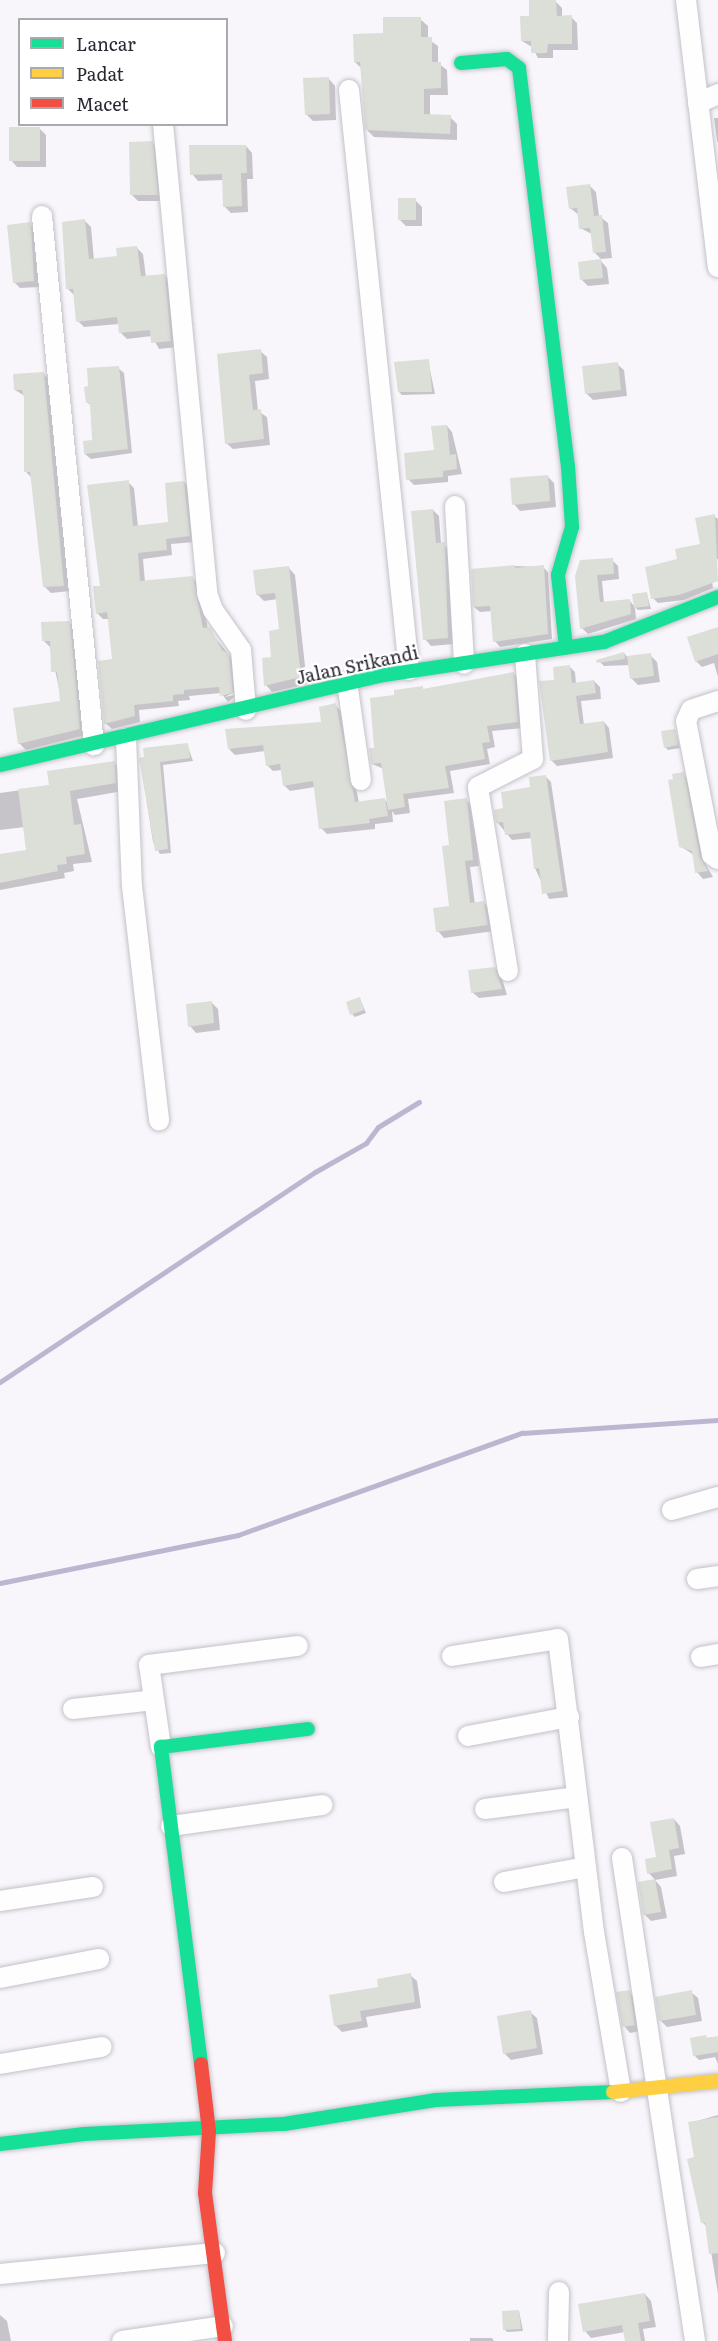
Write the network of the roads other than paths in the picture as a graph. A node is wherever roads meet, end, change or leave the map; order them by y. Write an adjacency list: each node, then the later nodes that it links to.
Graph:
1 (686, 0): 5 (street)
2 (461, 63): 11 (street)
3 (349, 90): 14 (street)
4 (718, 94): 5 (street)
5 (698, 103): 8 (street)
6 (163, 126): 17 (street)
7 (42, 216): 19 (street)
8 (718, 267)
9 (455, 506): 13 (street)
10 (718, 597): 11 (street, Jalan Srikandi)
11 (566, 648): 12 (street, Jalan Srikandi)
12 (525, 654): 13 (street, Jalan Srikandi); 23 (street)
13 (464, 664): 14 (street, Jalan Srikandi)
14 (409, 670): 15 (street, Jalan Srikandi)
15 (347, 682): 17 (street, Jalan Srikandi); 21 (street)
16 (718, 700): 22 (street)
17 (246, 710): 18 (street, Jalan Srikandi)
18 (126, 738): 19 (street, Jalan Srikandi); 24 (street)
19 (94, 745): 20 (street, Jalan Srikandi)
20 (0, 765)
21 (361, 780)
22 (718, 859)
23 (508, 970)
24 (159, 1120)
25 (718, 1497): 26 (street)
26 (672, 1510)
27 (718, 1576): 28 (street)
28 (697, 1579)
29 (298, 1646): 31 (street)
30 (452, 1656): 33 (street)
31 (154, 1700): 32 (street); 36 (street)
32 (73, 1708)
33 (569, 1717): 35 (street); 37 (street)
34 (308, 1729): 36 (street)
35 (468, 1736)
36 (161, 1747): 40 (street)
37 (577, 1797): 39 (street); 42 (street)
38 (323, 1805): 40 (street)
39 (485, 1809)
40 (171, 1826): 53 (street)
41 (622, 1858): 51 (street)
42 (586, 1867): 43 (street); 52 (street)
43 (504, 1882)
44 (93, 1887): 45 (street)
45 (0, 1901)
46 (99, 1959): 47 (street)
47 (0, 1978)
48 (102, 2047): 49 (street)
49 (0, 2064)
50 (718, 2081): 51 (street)
51 (659, 2089): 52 (street); 61 (street)
52 (621, 2092): 53 (street)
53 (209, 2131): 54 (street); 55 (street)
54 (0, 2144)
55 (215, 2253): 56 (street); 58 (street)
56 (0, 2274)
57 (559, 2292): 60 (street)
58 (224, 2333): 59 (street)
59 (122, 2341)
60 (558, 2341)
61 (695, 2341)

